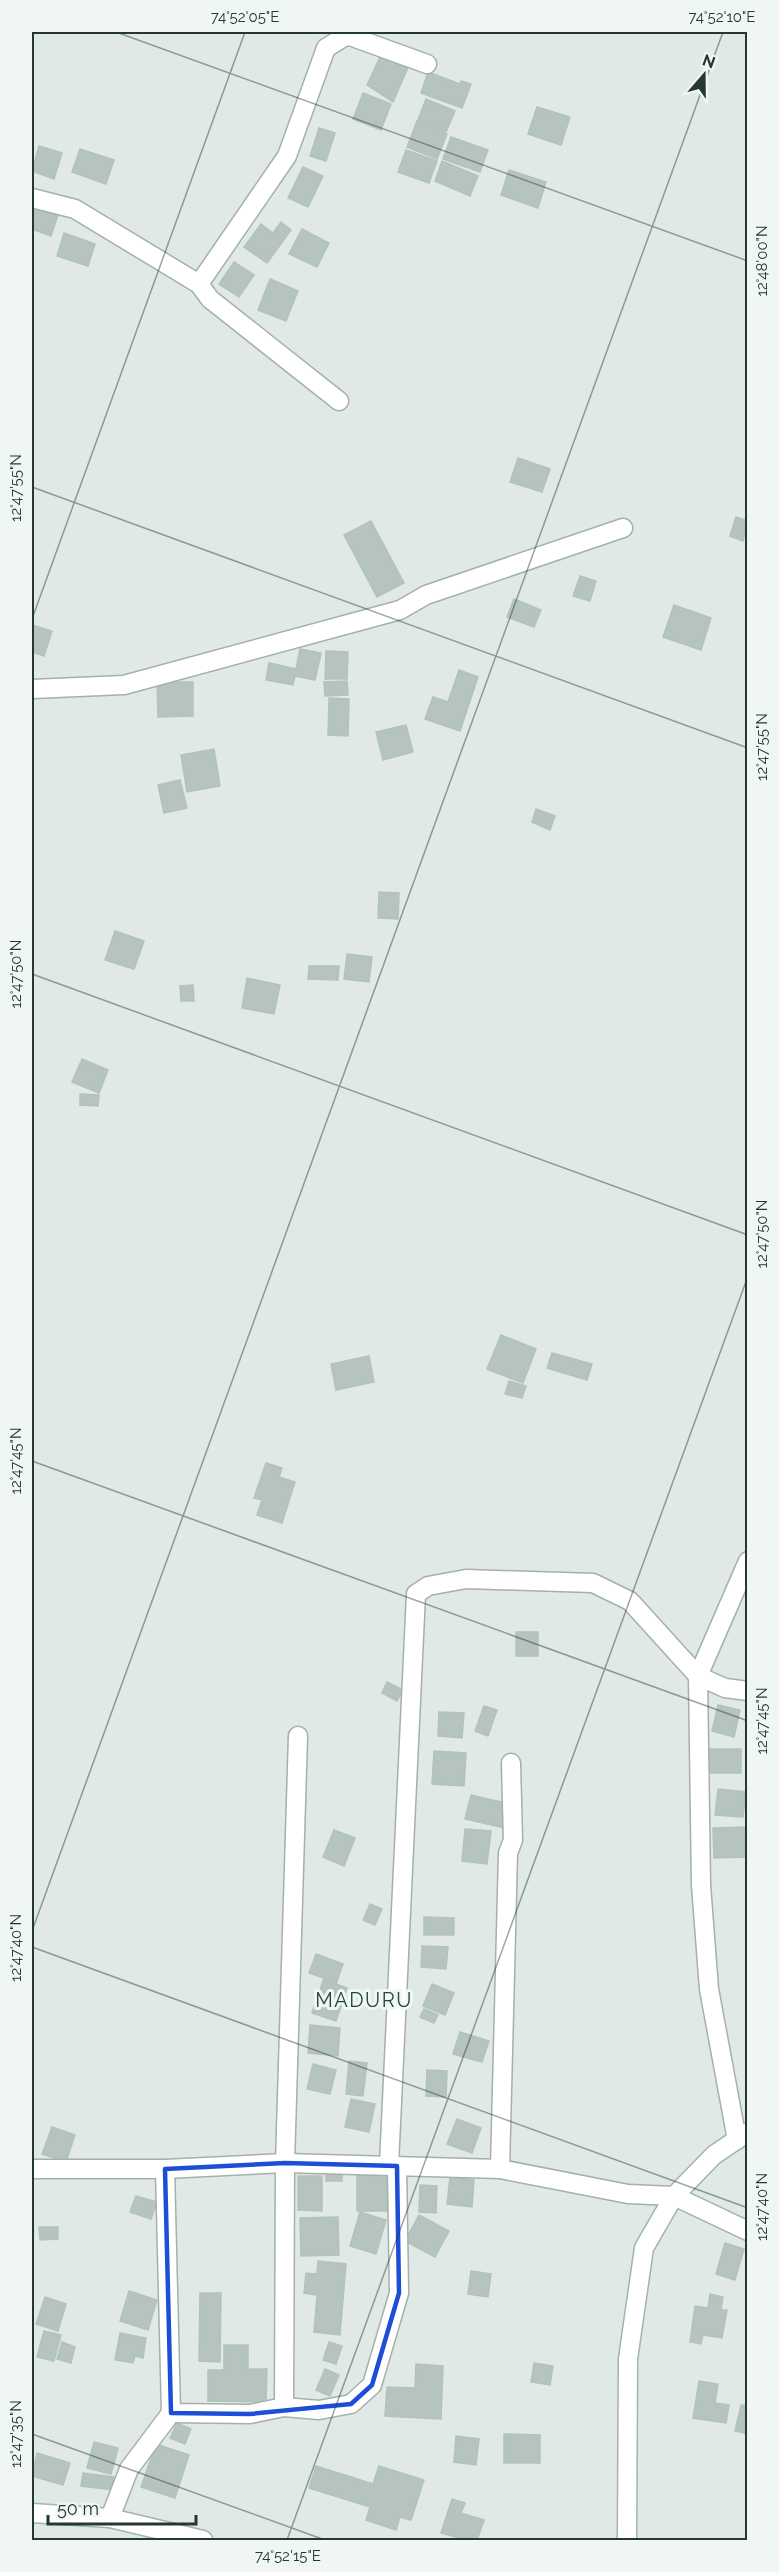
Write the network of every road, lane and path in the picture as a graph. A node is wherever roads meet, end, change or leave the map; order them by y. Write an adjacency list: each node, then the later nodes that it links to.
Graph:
1 (427, 64): 3 (street)
2 (32, 198): 3 (street)
3 (199, 284): 4 (street)
4 (339, 401)
5 (623, 528): 6 (street)
6 (32, 689)
7 (747, 1561): 8 (street)
8 (698, 1676): 9 (street); 12 (street); 14 (street)
9 (747, 1691)
10 (298, 1736): 13 (street)
11 (511, 1763): 17 (street)
12 (742, 2136): 18 (street)
13 (285, 2163): 14 (street); 16 (street); 20 (street)
14 (393, 2166): 17 (street); 20 (street)
15 (32, 2169): 16 (street)
16 (165, 2169): 21 (street)
17 (500, 2169): 18 (street)
18 (674, 2196): 19 (street); 25 (street)
19 (747, 2231)
20 (284, 2407): 21 (street)
21 (171, 2413): 23 (street)
22 (32, 2513): 23 (street)
23 (110, 2518): 24 (street)
24 (203, 2541)
25 (627, 2541)

